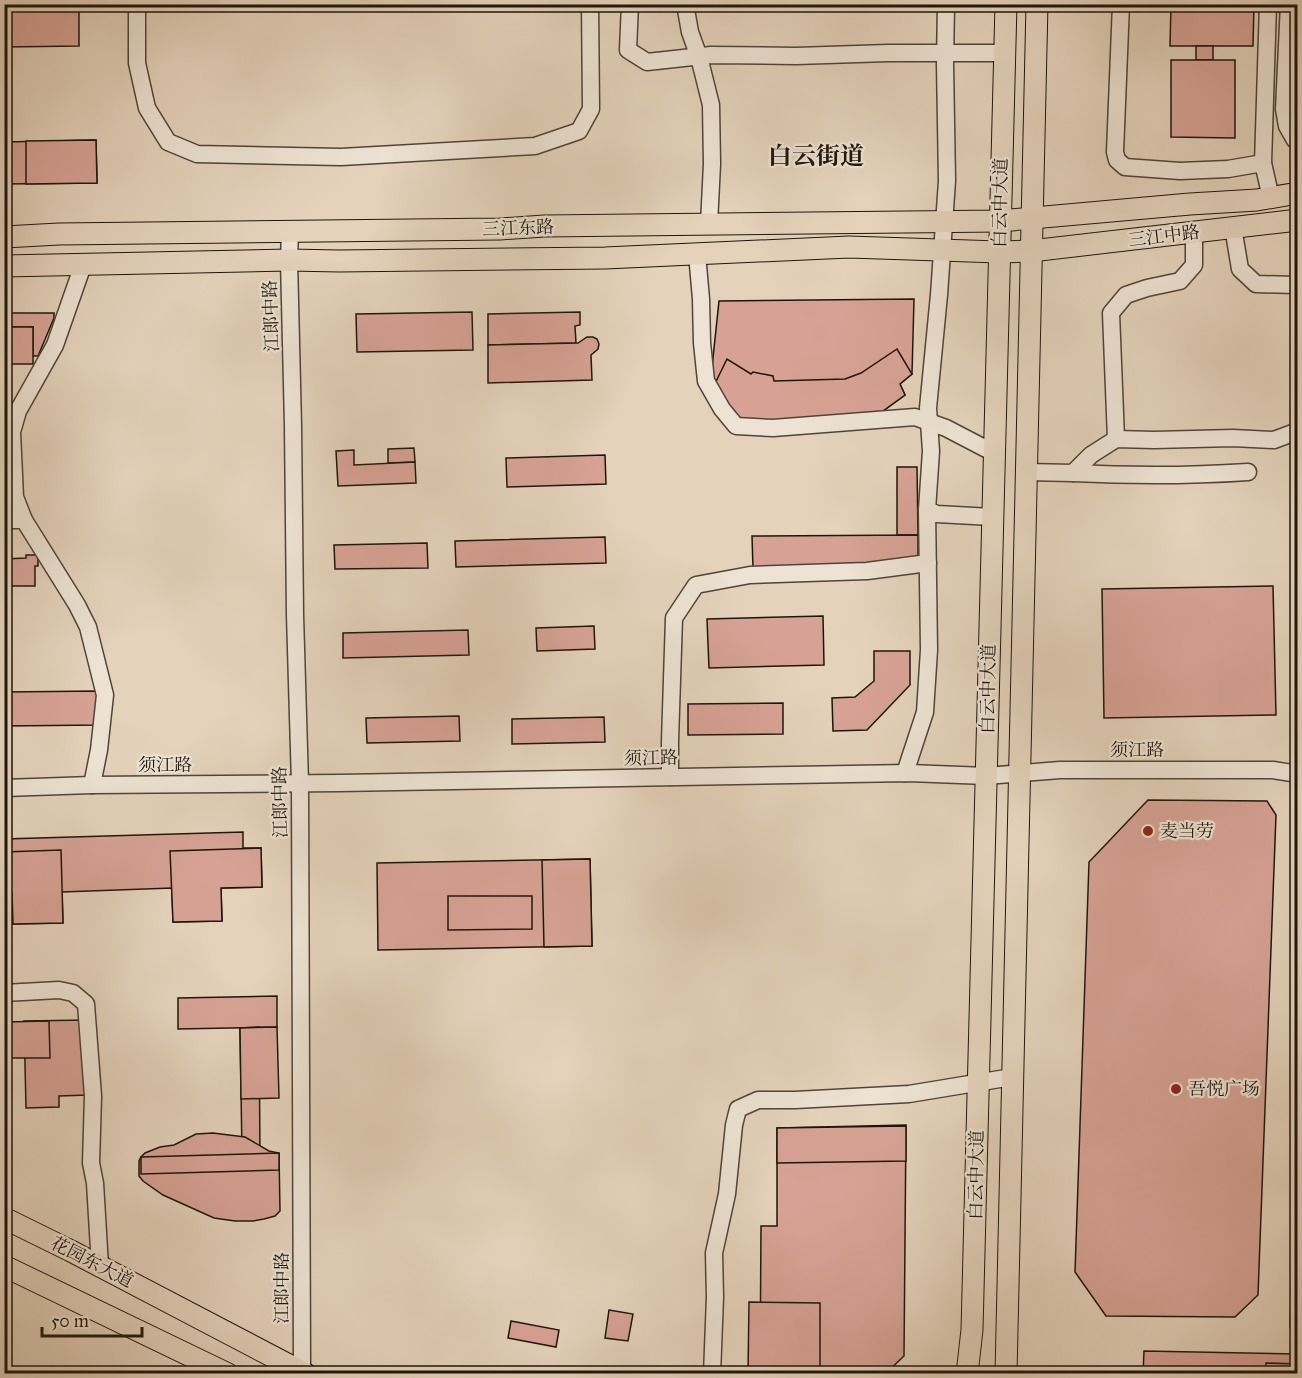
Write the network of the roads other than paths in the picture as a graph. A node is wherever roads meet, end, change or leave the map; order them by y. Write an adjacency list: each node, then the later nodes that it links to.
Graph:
1 (137, 4): 2 (street)
2 (590, 4)
3 (630, 4): 13 (street)
4 (685, 4): 13 (street)
5 (946, 4): 11 (street)
6 (1006, 4): 12 (main road, 白云中大道)
7 (1037, 4): 18 (main road, 白云中大道)
8 (1121, 4): 15 (street)
9 (1268, 4): 15 (street)
10 (1289, 4): 14 (street)
11 (945, 53): 12 (street); 13 (street); 21 (street)
12 (1004, 53): 20 (main road, 白云中大道)
13 (699, 57): 22 (street)
14 (1298, 141)
15 (1263, 163): 17 (street)
16 (1298, 193): 17 (main road, 三江中路)
17 (1271, 198): 18 (main road, 三江中路)
18 (1032, 217): 20 (main road, 三江东路); 28 (main road, 白云中大道)
19 (1298, 220): 23 (main road, 三江中路)
20 (1000, 221): 21 (main road, 三江东路); 29 (main road, 白云中大道)
21 (944, 222): 22 (main road, 三江东路); 27 (street)
22 (709, 224): 24 (main road, 三江东路)
23 (1233, 227): 25 (main road, 三江中路); 34 (street)
24 (290, 231): 26 (main road, 三江东路); 31 (street, 江郎中路)
25 (1194, 232): 28 (main road, 三江中路); 37 (street)
26 (4, 237)
27 (942, 250): 29 (main road, 三江东路); 30 (main road, 三江东路); 35 (street)
28 (1031, 251): 29 (main road, 三江东路); 39 (main road, 白云中大道)
29 (999, 252): 38 (main road, 白云中大道)
30 (697, 254): 31 (main road, 三江东路); 35 (street)
31 (289, 260): 32 (main road, 三江东路); 52 (street, 江郎中路)
32 (82, 265): 33 (main road, 三江东路); 45 (street)
33 (4, 266)
34 (1298, 289)
35 (928, 422): 38 (street); 42 (street)
36 (1298, 431): 37 (street)
37 (1116, 439): 41 (street)
38 (994, 453): 43 (main road, 白云中大道)
39 (1026, 472): 41 (street); 48 (main road, 白云中大道)
40 (1248, 472): 41 (street)
41 (1072, 473)
42 (927, 510): 43 (street); 46 (street)
43 (992, 517): 50 (main road, 白云中大道)
44 (4, 520): 45 (street)
45 (24, 520): 53 (street)
46 (928, 563): 47 (street); 51 (street)
47 (904, 773): 50 (street, 须江路); 51 (street, 须江路)
48 (1019, 774): 49 (street, 须江路); 50 (street, 须江路); 56 (main road, 白云中大道)
49 (1298, 774)
50 (986, 776): 57 (main road, 白云中大道)
51 (670, 777): 52 (street, 须江路)
52 (300, 783): 53 (street, 须江路); 63 (street, 江郎中路)
53 (92, 785): 54 (street, 须江路)
54 (4, 788)
55 (4, 993): 60 (street)
56 (1012, 1077): 57 (street); 62 (main road, 白云中大道)
57 (978, 1083): 61 (main road, 白云中大道); 65 (street)
58 (4, 1218): 60 (main road, 花园东大道)
59 (4, 1266): 64 (main road)
60 (100, 1266): 63 (main road, 花园东大道)
61 (972, 1330): 66 (main road); 67 (main road, 白云中大道)
62 (1006, 1372)
63 (304, 1373)
64 (228, 1374)
65 (712, 1374)
66 (954, 1374)
67 (966, 1374)

